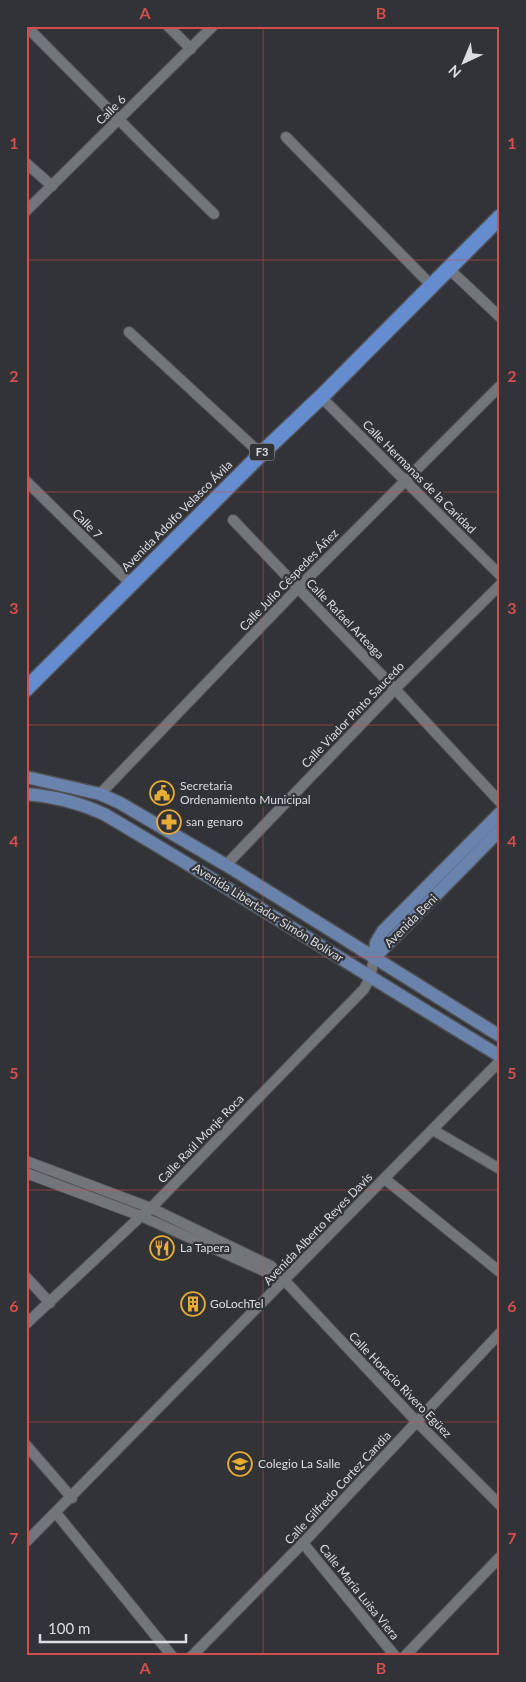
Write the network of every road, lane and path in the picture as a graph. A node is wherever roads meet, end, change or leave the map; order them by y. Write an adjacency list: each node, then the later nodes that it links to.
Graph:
1 (26, 26): 5 (street)
2 (168, 26): 4 (street)
3 (213, 26): 4 (street, Calle 6)
4 (191, 49): 5 (street, Calle 6)
5 (119, 120): 8 (street, Calle 6); 10 (street)
6 (286, 137): 13 (street)
7 (26, 163): 8 (street)
8 (52, 186): 9 (street, Calle 6)
9 (26, 211)
10 (214, 214)
11 (500, 217): 12 (highway, Avenida Adolfo Velasco Ávila / F3)
12 (448, 268): 13 (highway, Avenida Adolfo Velasco Ávila / F3); 14 (street)
13 (431, 286): 17 (highway, Avenida Adolfo Velasco Ávila / F3)
14 (500, 317)
15 (129, 332): 18 (street)
16 (500, 386): 19 (street, Calle Julio Céspedes Áñez)
17 (322, 397): 18 (highway, Avenida Adolfo Velasco Ávila / F3); 19 (street, Calle Hermanas de la Caridad)
18 (261, 454): 23 (highway, Avenida Adolfo Velasco Ávila / F3)
19 (405, 480): 22 (street, Calle Hermanas de la Caridad); 25 (street, Calle Julio Céspedes Áñez)
20 (26, 481): 23 (street, Calle 7)
21 (233, 520): 25 (street, Calle Rafael Arteaga)
22 (500, 575)
23 (131, 584): 27 (highway, Avenida Adolfo Velasco Ávila / F3)
24 (500, 585): 26 (street, Calle Viador Pinto Saucedo)
25 (298, 588): 26 (street, Calle Rafael Arteaga); 30 (street, Calle Julio Céspedes Áñez)
26 (395, 689): 31 (street, Calle Rafael Arteaga); 34 (street, Calle Viador Pinto Saucedo)
27 (26, 690)
28 (26, 777): 30 (main road, Avenida Libertador Simón Bolívar)
29 (26, 794): 36 (main road, Avenida Libertador Simón Bolívar)
30 (100, 794): 34 (main road, Avenida Libertador Simón Bolívar)
31 (500, 802)
32 (500, 813): 35 (main road, Avenida Beni)
33 (500, 830): 35 (main road, Avenida Beni)
34 (226, 865): 35 (main road, Avenida Libertador Simón Bolívar)
35 (374, 958): 36 (street, Calle Raúl Monje Roca); 37 (main road, Avenida Libertador Simón Bolívar)
36 (370, 978): 38 (main road, Avenida Libertador Simón Bolívar); 45 (street, Calle Raúl Monje Roca)
37 (500, 1036)
38 (500, 1056)
39 (500, 1061): 40 (street, Avenida Alberto Reyes Davis)
40 (433, 1130): 42 (street); 44 (street, Avenida Alberto Reyes Davis)
41 (26, 1161): 45 (street, Calle Horacio Rivero Egüez)
42 (500, 1169)
43 (26, 1173): 46 (street, Calle Horacio Rivero Egüez)
44 (385, 1179): 47 (street); 49 (street, Avenida Alberto Reyes Davis)
45 (152, 1208): 46 (street, Calle Raúl Monje Roca); 49 (street, Calle Horacio Rivero Egüez)
46 (141, 1216): 49 (street, Calle Horacio Rivero Egüez); 50 (street, Calle Raúl Monje Roca)
47 (500, 1272)
48 (26, 1277): 50 (street)
49 (285, 1281): 53 (street, Calle Horacio Rivero Egüez); 55 (street, Avenida Alberto Reyes Davis)
50 (50, 1303): 51 (street, Calle Raúl Monje Roca)
51 (26, 1324)
52 (500, 1333): 53 (street, Calle Gilfredo Cortez Candia)
53 (417, 1422): 56 (street, Calle Horacio Rivero Egüez); 59 (street, Calle Gilfredo Cortez Candia)
54 (26, 1445): 55 (street)
55 (72, 1498): 57 (street, Avenida Alberto Reyes Davis)
56 (500, 1505)
57 (56, 1513): 58 (street, Avenida Alberto Reyes Davis); 61 (street)
58 (26, 1542)
59 (303, 1543): 62 (street, Calle Gilfredo Cortez Candia); 63 (street, Calle María Luisa Viera)
60 (500, 1557): 64 (street)
61 (172, 1656)
62 (192, 1656)
63 (395, 1656)
64 (405, 1656)

